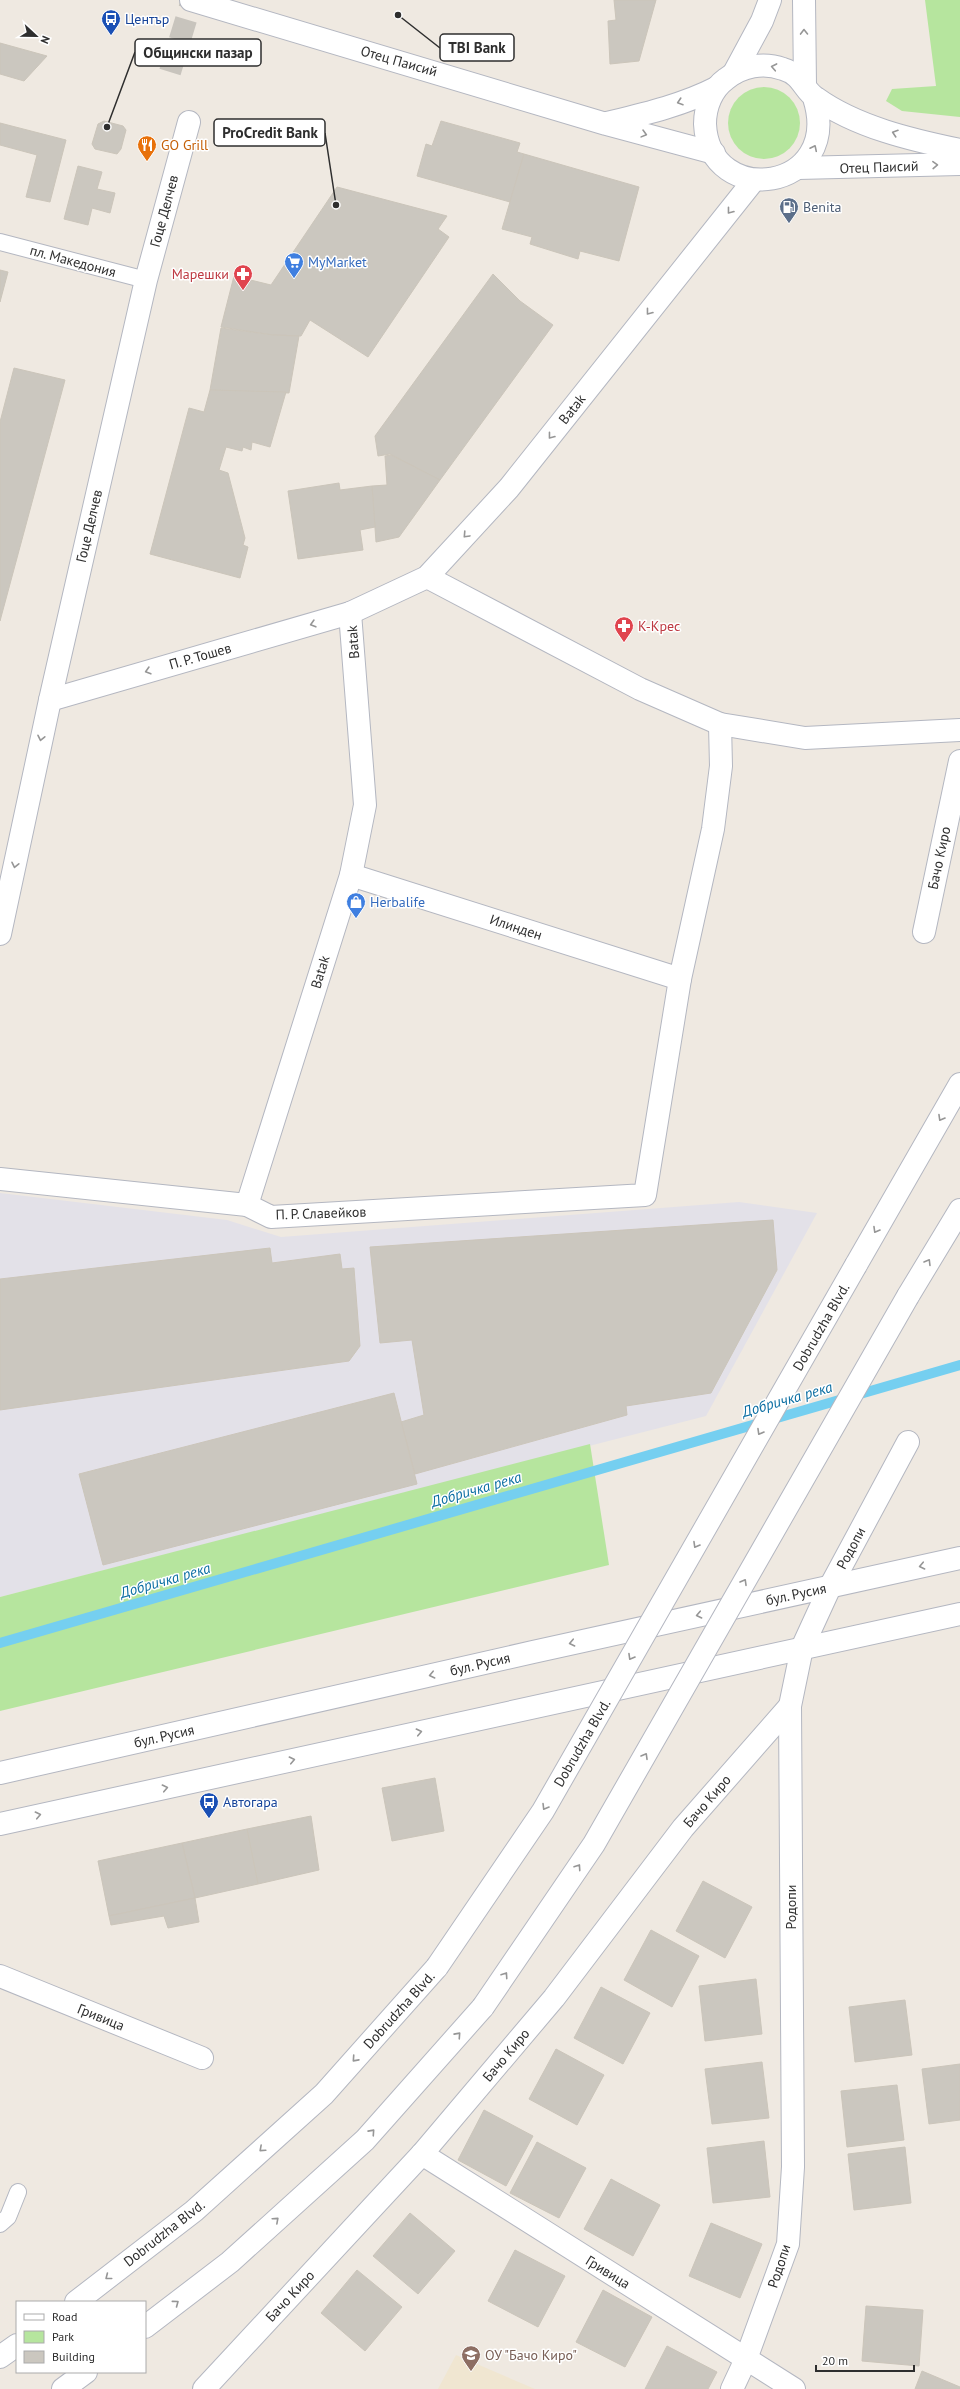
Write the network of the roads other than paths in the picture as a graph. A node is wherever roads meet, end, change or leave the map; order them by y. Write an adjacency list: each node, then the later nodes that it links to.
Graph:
1 (191, 0): 8 (street, Отец Паисий)
2 (770, 0): 4 (street)
3 (804, 0): 6 (street, one-way to 3)
4 (734, 73): 5 (street, Отец Паисий); 6 (street, Отец Паисий, one-way to 4)
5 (716, 88): 8 (street, Отец Паисий, one-way to 8); 10 (street, Отец Паисий)
6 (810, 91): 9 (street, Отец Паисий, one-way to 6); 12 (street, Отец Паисий, one-way to 6)
7 (189, 122): 15 (street, Гоце Делчев)
8 (606, 124): 10 (street, Отец Паисий, one-way to 10)
9 (960, 150)
10 (714, 153): 13 (street, Отец Паисий)
11 (960, 164): 12 (street, Отец Паисий, one-way to 11)
12 (798, 168): 13 (street, Отец Паисий)
13 (754, 180): 16 (street, Batak, one-way to 16)
14 (0, 242): 15 (lane, пл. Македония)
15 (146, 280): 18 (street, Гоце Делчев)
16 (427, 577): 17 (street, Batak); 19 (street)
17 (350, 613): 18 (street, П. Р. Тошев, one-way to 18); 22 (street, Batak)
18 (50, 700): 24 (street, Гоце Делчев, one-way to 24)
19 (720, 724): 20 (street); 25 (street)
20 (960, 730)
21 (960, 761): 23 (street, Бачо Киро)
22 (351, 874): 25 (street, Илинден); 28 (street, Batak)
23 (924, 932)
24 (0, 934)
25 (680, 979): 28 (street, П. Р. Славейков)
26 (960, 1084): 43 (street, Dobrudzha Blvd., one-way to 43, bridge)
27 (0, 1179): 28 (street, П. Р. Славейков)
28 (247, 1205)
29 (960, 1210): 44 (street, one-way to 29, bridge)
30 (908, 1442): 32 (street, Родопи)
31 (960, 1558): 32 (street, бул. Русия, one-way to 32)
32 (830, 1587): 34 (street, Родопи); 36 (street, бул. Русия, one-way to 36)
33 (960, 1614): 34 (street)
34 (802, 1648): 35 (street, Родопи); 37 (street, one-way to 34)
35 (790, 1706): 40 (street, Бачо Киро); 49 (street, Родопи)
36 (0, 1773)
37 (0, 1824)
38 (0, 1976): 39 (street, Гривица)
39 (202, 2058)
40 (422, 2154): 49 (street, Гривица); 52 (street, Бачо Киро)
41 (18, 2192): 42 (lane)
42 (0, 2224)
43 (77, 2301)
44 (146, 2326)
45 (16, 2334): 46 (street)
46 (0, 2338)
47 (16, 2346): 48 (street)
48 (0, 2357)
49 (746, 2359): 53 (street, Родопи); 54 (street, Гривица)
50 (85, 2373): 51 (street)
51 (63, 2389)
52 (204, 2389)
53 (732, 2389)
54 (794, 2389)

